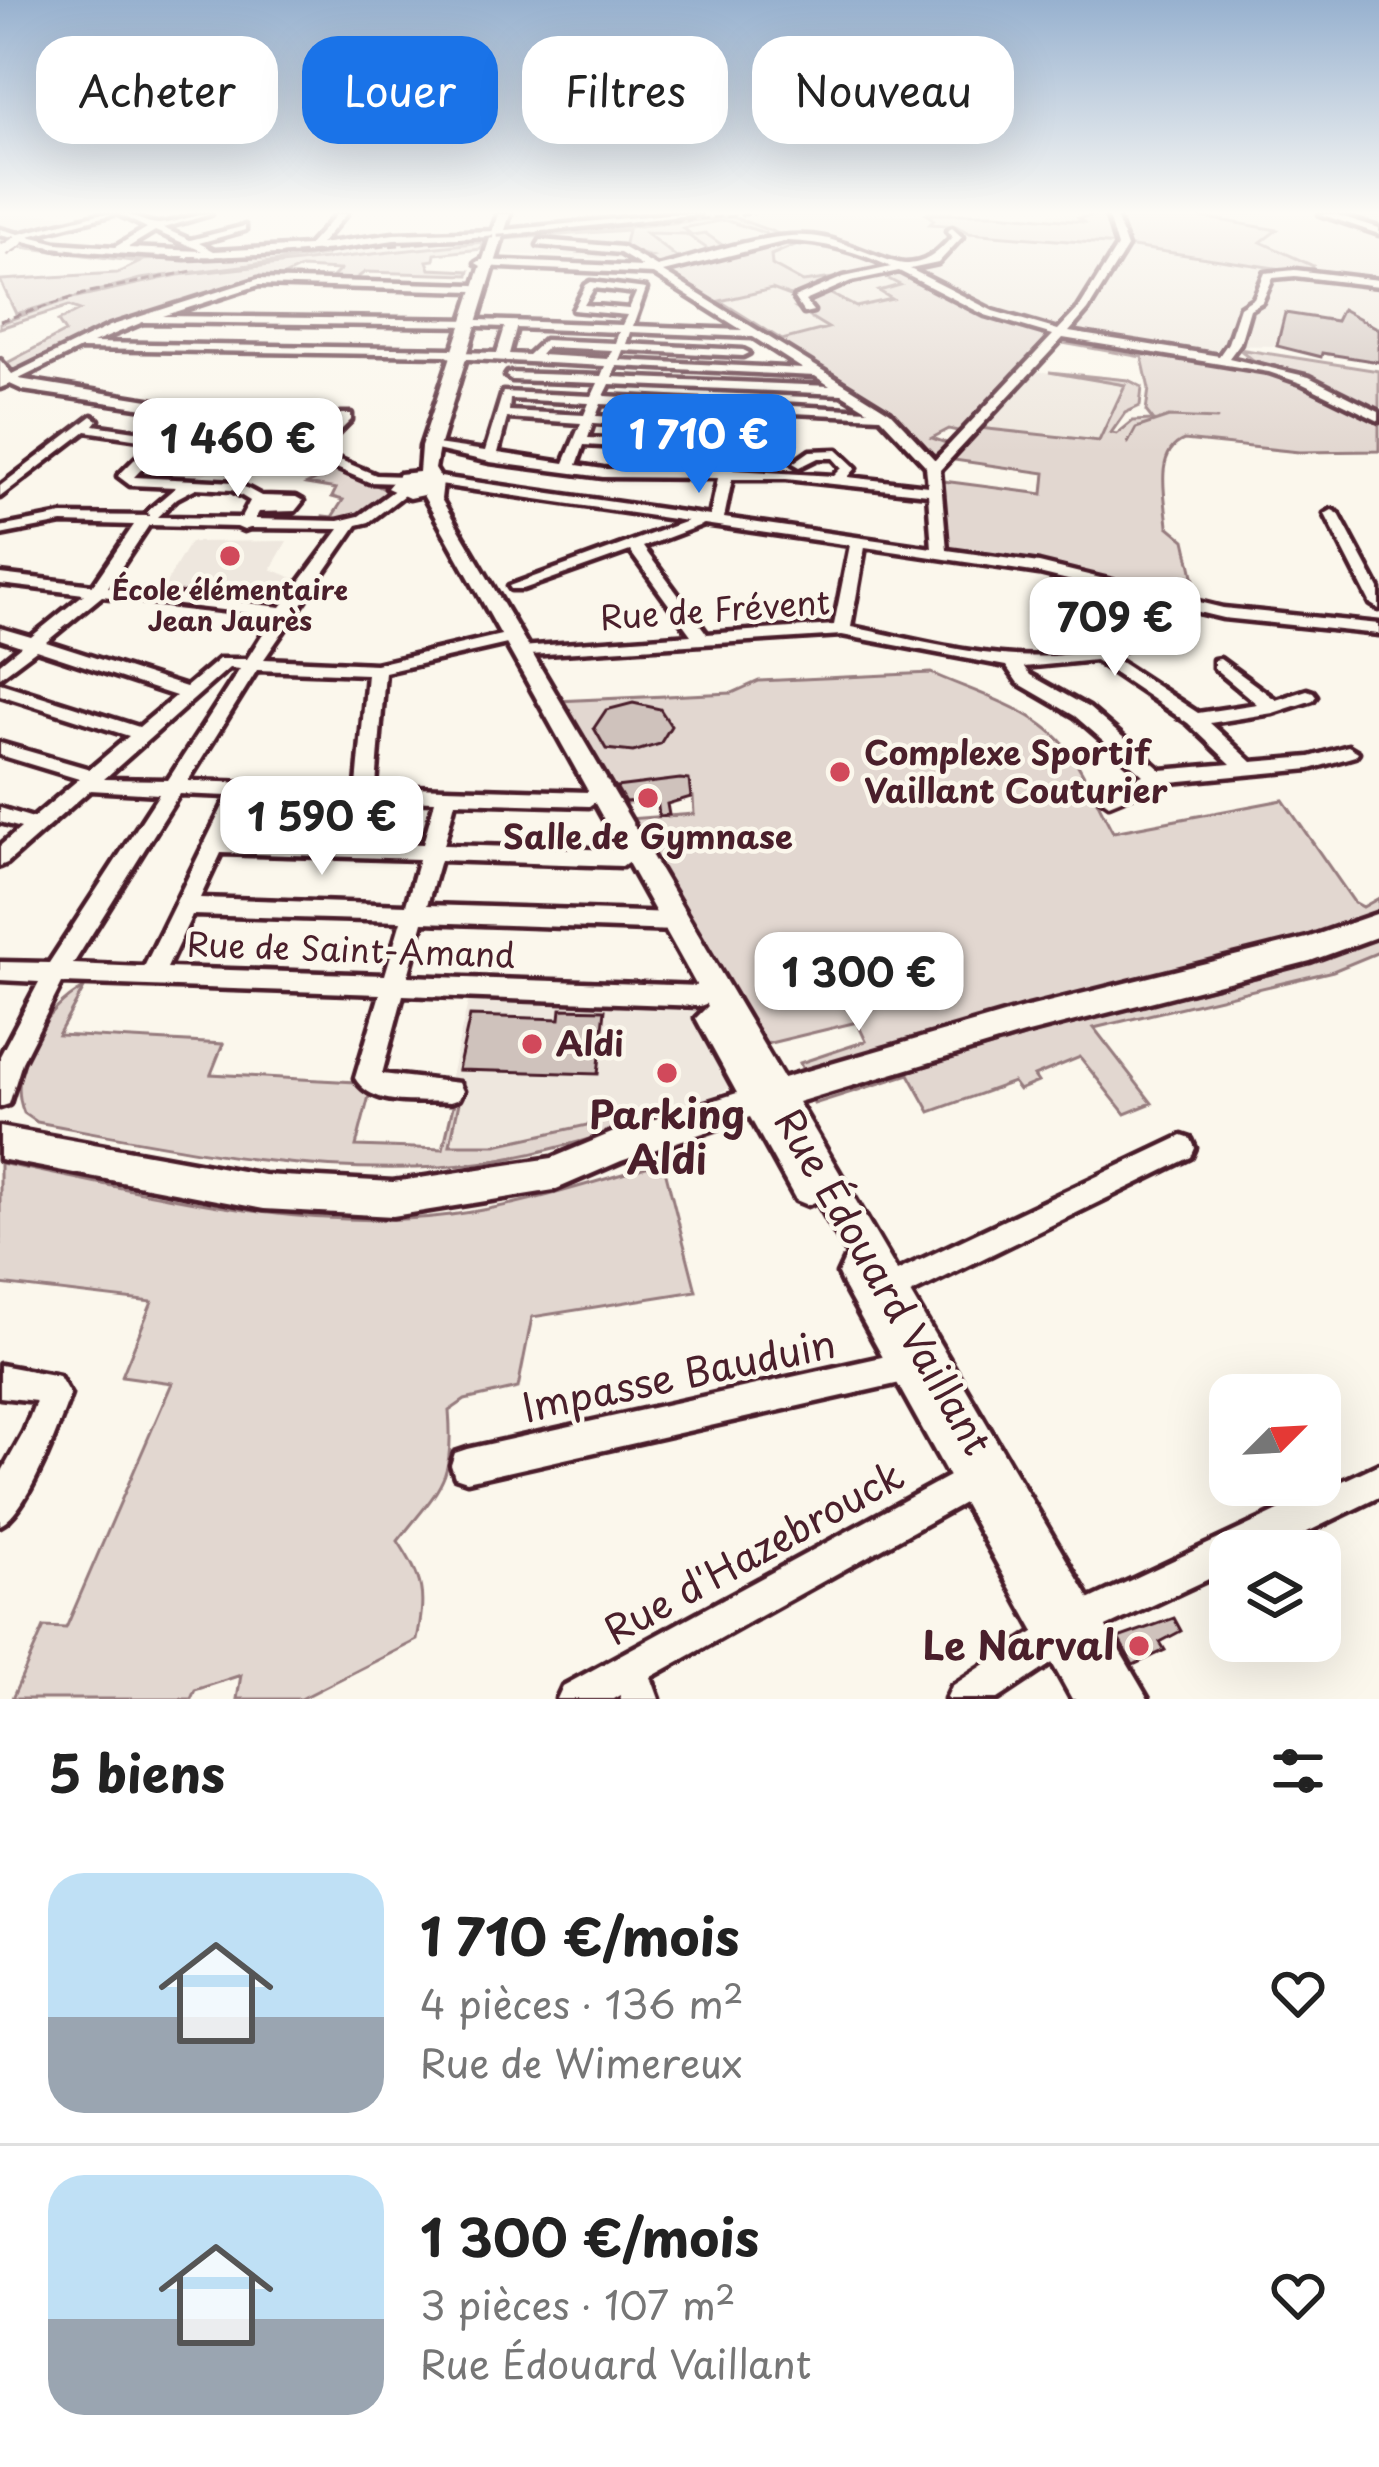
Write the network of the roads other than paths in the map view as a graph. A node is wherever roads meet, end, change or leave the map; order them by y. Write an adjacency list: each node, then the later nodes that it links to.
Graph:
1 (222, 293): 15 (street)
2 (345, 293): 16 (street)
3 (473, 293): 17 (main road)
4 (475, 293): 17 (main road)
5 (586, 293): 14 (street)
6 (639, 293): 14 (street)
7 (693, 293): 12 (street)
8 (812, 293): 13 (street)
9 (953, 293): 21 (street)
10 (1094, 293): 21 (street)
11 (1261, 293): 23 (street)
12 (697, 296): 20 (street); 22 (street)
13 (808, 311)
14 (633, 312): 19 (street)
15 (138, 319): 16 (street); 24 (street)
16 (325, 322): 17 (street); 26 (street)
17 (465, 323): 18 (street); 29 (main road)
18 (511, 324): 19 (street); 30 (street)
19 (626, 330): 20 (street); 25 (street)
20 (684, 332): 22 (street)
21 (1060, 332): 32 (street); 60 (street)
22 (756, 334): 38 (street)
23 (1233, 344): 32 (street); 36 (street)
24 (73, 345): 26 (street); 41 (street)
25 (617, 346): 27 (street); 31 (street); 33 (street)
26 (307, 349): 29 (street)
27 (692, 350): 28 (street); 35 (street)
28 (743, 353)
29 (454, 354): 30 (street); 56 (main road); 66 (main road)
30 (509, 358): 31 (street); 39 (street)
31 (532, 358): 33 (street)
32 (1222, 360): 36 (street)
33 (610, 362): 35 (street); 40 (street)
34 (0, 364): 41 (street)
35 (687, 366): 37 (street)
36 (1271, 369): 51 (street)
37 (747, 370): 38 (street); 42 (street)
38 (816, 373): 43 (street)
39 (512, 376): 40 (street); 44 (street)
40 (602, 380): 42 (street); 45 (street)
41 (4, 381): 46 (street)
42 (744, 387): 43 (street); 47 (street)
43 (844, 390): 49 (street)
44 (507, 395): 45 (street); 48 (street)
45 (595, 399): 47 (street); 52 (street)
46 (116, 402): 53 (street); 57 (street)
47 (739, 406): 49 (street); 54 (street)
48 (502, 414): 52 (street); 59 (street)
49 (885, 415): 60 (street)
50 (346, 417): 57 (street)
51 (1379, 417)
52 (586, 419): 54 (street); 55 (street)
53 (83, 427): 65 (street); 68 (street)
54 (735, 428): 58 (street)
55 (578, 441): 58 (street); 62 (street)
56 (430, 447): 59 (street); 66 (main road)
57 (305, 448): 66 (street)
58 (730, 449): 63 (street)
59 (490, 458): 62 (street)
60 (934, 462): 67 (street)
61 (800, 463): 64 (street)
62 (568, 469): 63 (street)
63 (725, 474): 64 (street); 71 (street)
64 (837, 482): 67 (street)
65 (195, 484): 70 (street); 73 (street)
66 (420, 484): 71 (street); 72 (street); 89 (main road, Rue Édouard Vaillant)
67 (936, 491): 77 (street)
68 (0, 493)
69 (1332, 514): 82 (street)
70 (149, 518): 73 (street); 74 (street); 80 (street)
71 (707, 522): 75 (street); 76 (street)
72 (351, 524): 73 (street); 83 (street)
73 (244, 526)
74 (0, 531)
75 (858, 543): 77 (street); 85 (street)
76 (634, 546): 79 (street); 87 (street)
77 (940, 555): 81 (street)
78 (0, 579): 80 (street)
79 (517, 586)
80 (96, 592): 83 (street); 88 (street)
81 (1163, 600): 84 (street); 90 (street)
82 (1379, 604)
83 (286, 612): 92 (street)
84 (1379, 629)
85 (842, 630): 87 (street, Rue de Frévent); 93 (street, Rue de Frévent)
86 (0, 633): 88 (street)
87 (702, 639): 89 (street, Rue de Frévent)
88 (34, 642): 95 (street); 97 (street)
89 (510, 646): 94 (street, Rue de Frévent); 112 (main road, Rue Édouard Vaillant); 121 (main road, Rue Édouard Vaillant)
90 (1100, 656): 93 (street); 100 (street)
91 (1242, 658): 99 (street)
92 (255, 661): 94 (street, Rue de Frévent); 97 (street); 107 (street)
93 (1012, 662): 105 (street, Rue de Frévent)
94 (376, 669): 109 (street)
95 (0, 672)
96 (0, 689): 101 (street)
97 (188, 694): 101 (street)
98 (1307, 696): 99 (street)
99 (1274, 707): 100 (street)
100 (1195, 719): 104 (street)
101 (141, 734): 106 (street)
102 (0, 749): 106 (street)
103 (1348, 752): 104 (street)
104 (1246, 766): 105 (street)
105 (1157, 777): 111 (street)
106 (90, 780): 107 (street); 114 (street)
107 (175, 787): 108 (street); 124 (street)
108 (241, 789): 109 (street); 115 (street)
109 (367, 793): 110 (street)
110 (447, 796): 112 (street); 116 (street)
111 (1109, 797)
112 (589, 799): 118 (main road, Rue Édouard Vaillant)
113 (0, 814): 114 (street)
114 (37, 826): 117 (street)
115 (214, 845): 116 (street); 119 (street)
116 (432, 854): 118 (street); 120 (street)
117 (0, 858)
118 (622, 858): 121 (main road, Rue Édouard Vaillant)
119 (186, 906): 120 (street); 125 (street)
120 (416, 914): 121 (street); 126 (street)
121 (666, 922): 127 (main road, Rue Édouard Vaillant); 131 (main road, Rue Édouard Vaillant)
122 (1379, 924): 131 (main road)
123 (0, 971): 124 (street, Rue de Saint-Amand)
124 (55, 974): 125 (street, Rue de Saint-Amand); 128 (street)
125 (152, 975): 126 (street, Rue de Saint-Amand)
126 (394, 986): 127 (street, Rue de Saint-Amand); 129 (street)
127 (700, 996): 131 (main road, Rue Édouard Vaillant)
128 (5, 1066): 130 (street)
129 (450, 1091)
130 (0, 1096)
131 (766, 1097): 134 (main road); 136 (main road, Rue Édouard Vaillant); 137 (main road, Rue Édouard Vaillant)
132 (0, 1126): 134 (main road)
133 (0, 1143): 134 (main road)
134 (614, 1148)
135 (1182, 1148): 136 (street)
136 (887, 1290): 143 (main road, Rue Édouard Vaillant)
137 (909, 1366): 139 (street, Impasse Bauduin); 140 (main road, Rue Édouard Vaillant)
138 (0, 1381): 142 (street)
139 (466, 1465)
140 (973, 1479): 143 (main road, Rue Édouard Vaillant); 144 (street, Rue d'Hazebrouck)
141 (1379, 1480): 143 (street)
142 (0, 1508)
143 (1071, 1629): 146 (street); 147 (main road, Rue Édouard Vaillant); 148 (main road, Rue Édouard Vaillant)
144 (635, 1684): 145 (street, Rue d'Hazebrouck)
145 (576, 1699)
146 (965, 1699)
147 (1098, 1699)
148 (1124, 1699)

